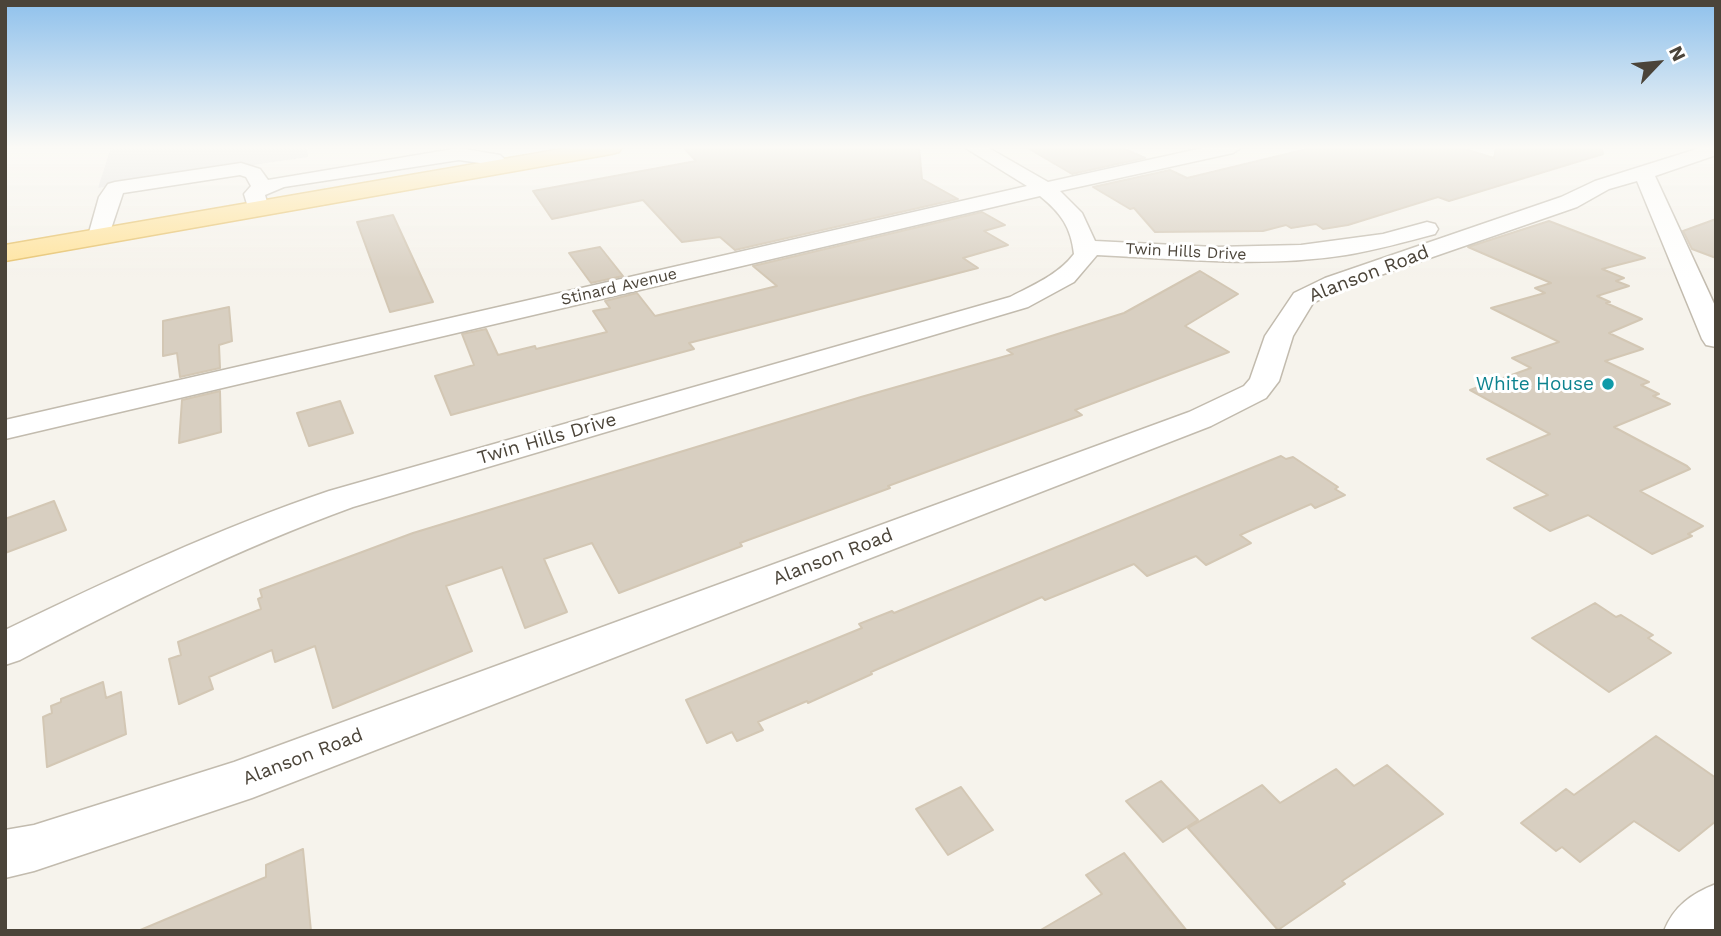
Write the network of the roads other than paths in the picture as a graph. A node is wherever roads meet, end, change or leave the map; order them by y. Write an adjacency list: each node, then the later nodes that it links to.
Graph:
1 (112, 191): 10 (street)
2 (258, 191): 9 (street)
3 (309, 191): 9 (main road)
4 (1042, 191): 15 (street, Stinard Avenue)
5 (1046, 191): 11 (street)
6 (1562, 191): 13 (street, Alanson Road)
7 (1591, 191): 17 (street, Alanson Road)
8 (1652, 191): 14 (street)
9 (260, 197): 10 (main road)
10 (99, 236): 12 (main road)
11 (1086, 247): 13 (street, Twin Hills Drive); 16 (street, Twin Hills Drive)
12 (5, 253)
13 (1286, 253)
14 (1716, 339)
15 (5, 430)
16 (5, 649)
17 (5, 854)
18 (1716, 910): 19 (street)
19 (1691, 931)

